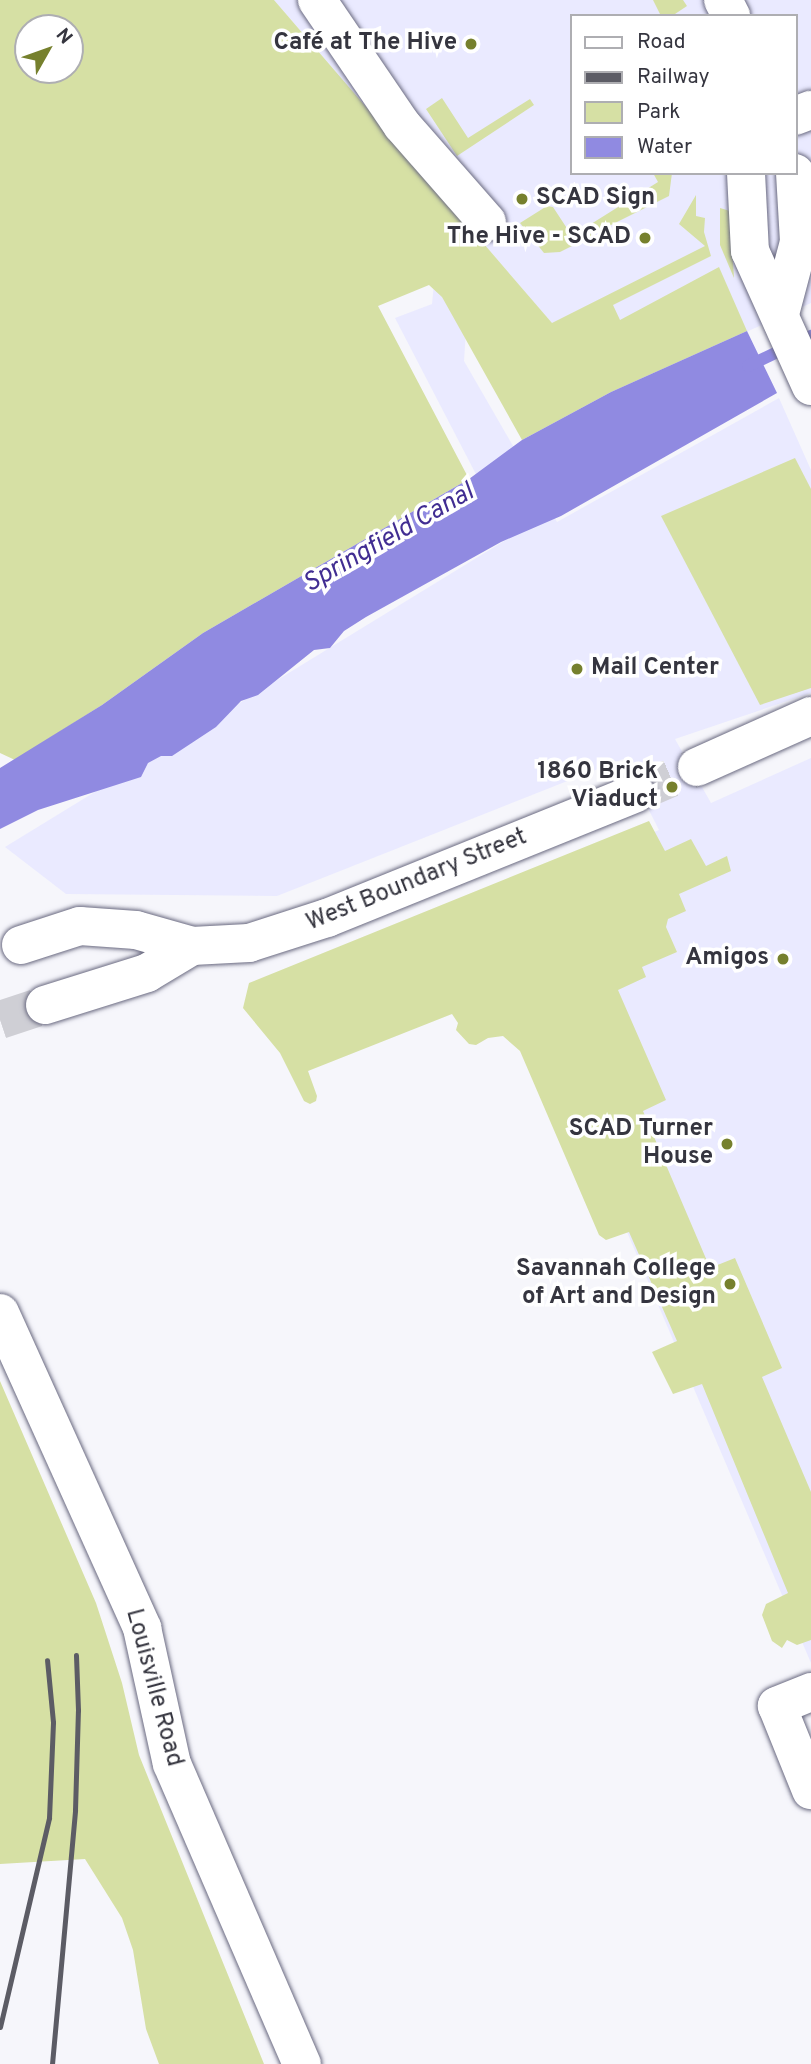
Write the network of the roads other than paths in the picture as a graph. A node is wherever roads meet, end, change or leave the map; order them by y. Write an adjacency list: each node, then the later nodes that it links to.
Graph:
1 (317, 0): 4 (street)
2 (746, 175): 5 (street)
3 (795, 175): 5 (street)
4 (487, 222)
5 (780, 314): 6 (street)
6 (810, 384)
7 (811, 716): 8 (street)
8 (697, 767)
9 (636, 793): 11 (street, West Boundary Street)
10 (21, 945): 11 (street, West Boundary Street)
11 (192, 946): 12 (street, West Boundary Street)
12 (45, 1006)
13 (0, 1313): 16 (street, Louisville Road)
14 (811, 1692): 15 (street)
15 (811, 1790)
16 (302, 2064)

